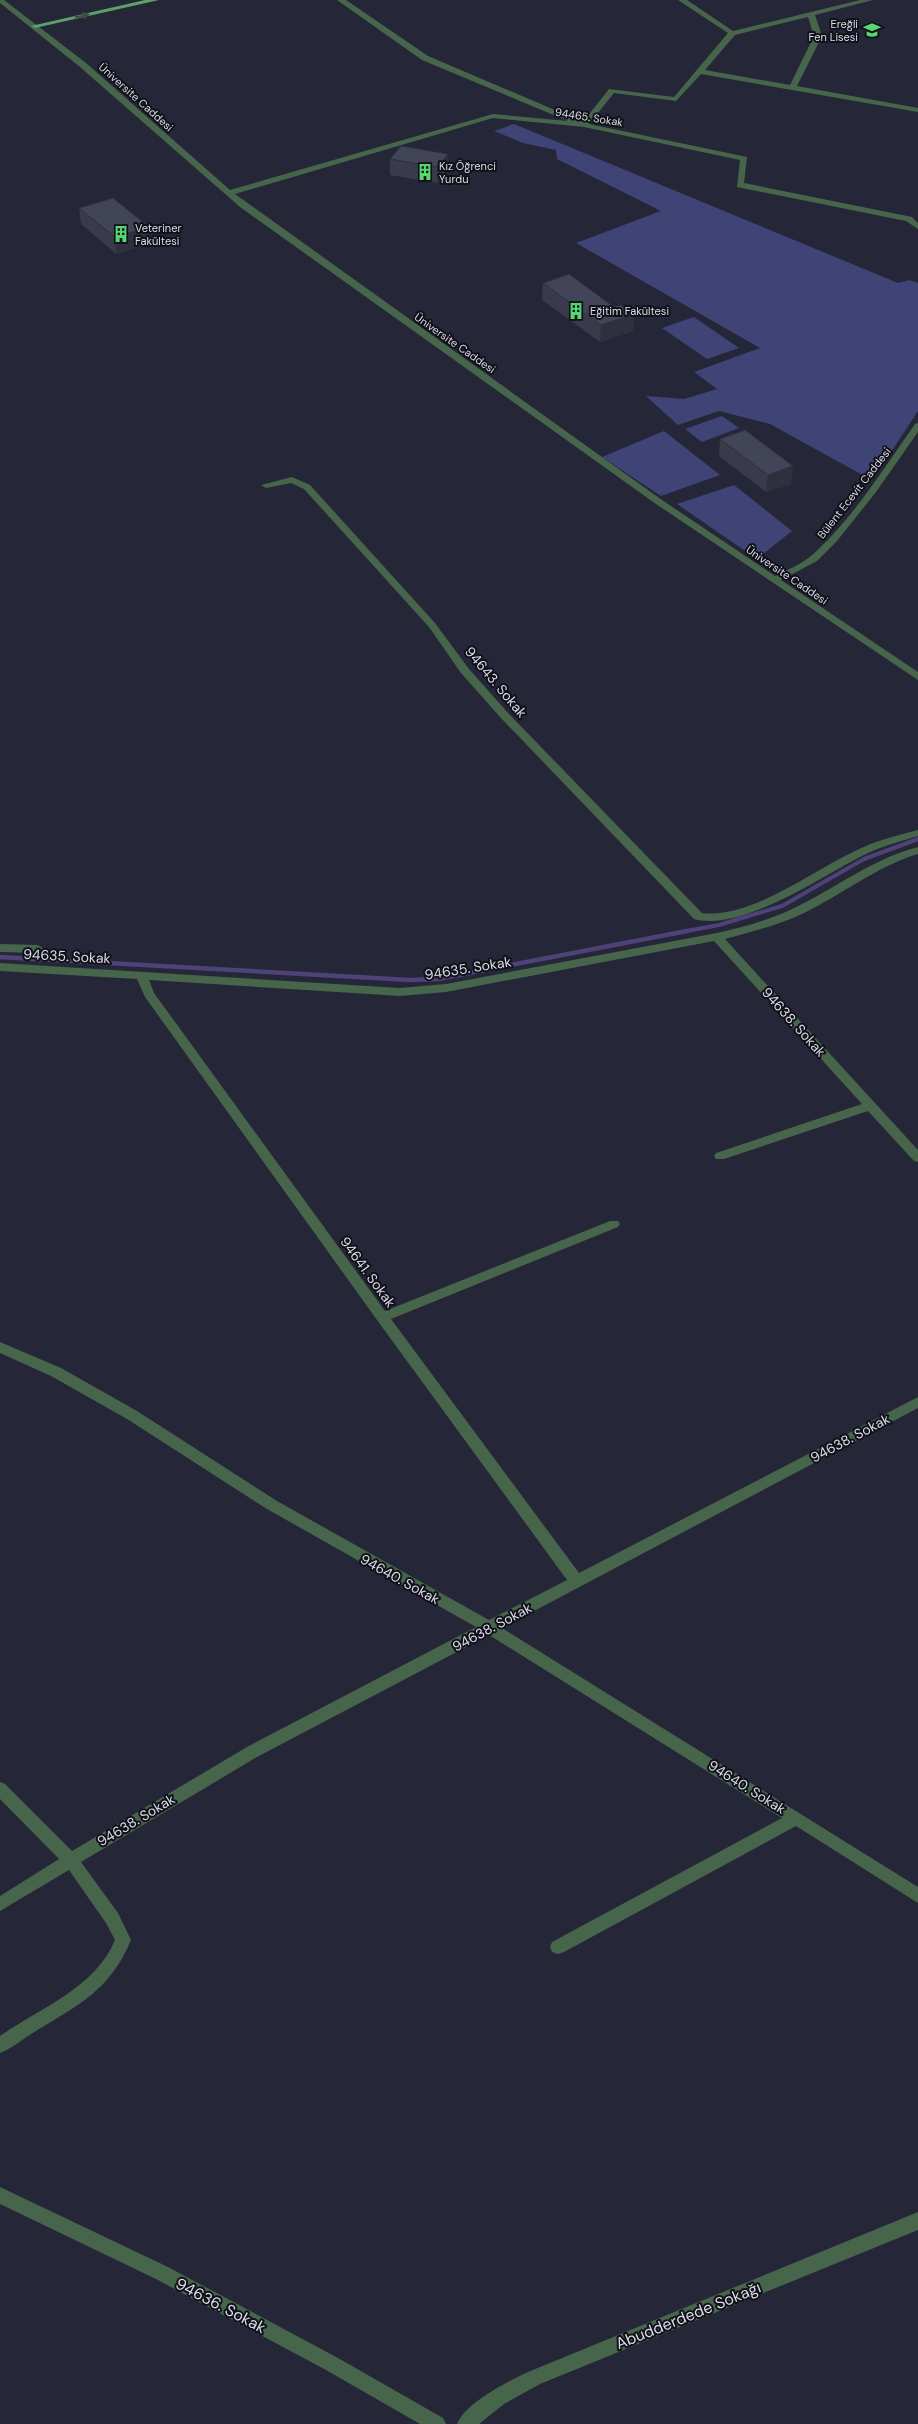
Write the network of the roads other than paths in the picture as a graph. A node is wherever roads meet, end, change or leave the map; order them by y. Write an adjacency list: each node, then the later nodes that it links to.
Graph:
1 (0, 0): 8 (street, Üniversite Caddesi)
2 (118, 0): 8 (main road)
3 (156, 0): 9 (main road, one-way to 3)
4 (341, 0): 14 (street)
5 (682, 0): 10 (street)
6 (870, 0): 7 (street)
7 (811, 14): 10 (street); 12 (street)
8 (26, 20): 9 (street, Üniversite Caddesi)
9 (35, 26): 15 (street, Üniversite Caddesi)
10 (732, 32): 11 (street)
11 (699, 71): 12 (street); 14 (street)
12 (793, 87): 13 (street)
13 (918, 110)
14 (584, 125): 15 (street, 94465. Sokak); 16 (street, 94465. Sokak)
15 (228, 193): 19 (street, Üniversite Caddesi)
16 (918, 227)
17 (918, 426): 19 (street, Bülent Ecevit Caddesi)
18 (266, 485): 21 (street, 94643. Sokak)
19 (774, 580): 20 (street, Üniversite Caddesi)
20 (918, 677)
21 (918, 833)
22 (918, 850): 23 (street, 94635. Sokak)
23 (717, 937): 27 (street, 94635. Sokak); 28 (street, 94638. Sokak)
24 (0, 948): 25 (street)
25 (38, 949)
26 (0, 967): 27 (street, 94635. Sokak)
27 (141, 975): 32 (street, 94641. Sokak)
28 (871, 1106): 29 (street); 30 (street, 94638. Sokak)
29 (720, 1156)
30 (918, 1158)
31 (614, 1224): 32 (street)
32 (382, 1318): 35 (street, 94641. Sokak)
33 (0, 1348): 36 (street, 94640. Sokak)
34 (918, 1402): 35 (street, 94638. Sokak)
35 (577, 1582): 36 (street, 94638. Sokak)
36 (490, 1628): 38 (street, 94640. Sokak); 39 (street, 94638. Sokak)
37 (0, 1789): 39 (street)
38 (796, 1818): 40 (street, 94640. Sokak); 42 (street, 94640. Sokak)
39 (71, 1860): 41 (street, 94638. Sokak); 43 (street)
40 (918, 1896)
41 (0, 1904)
42 (558, 1948)
43 (0, 2045)
44 (0, 2196): 46 (street, 94636. Sokak)
45 (918, 2221): 47 (street, Abudderdede Sokağı)
46 (437, 2424)
47 (466, 2424)

